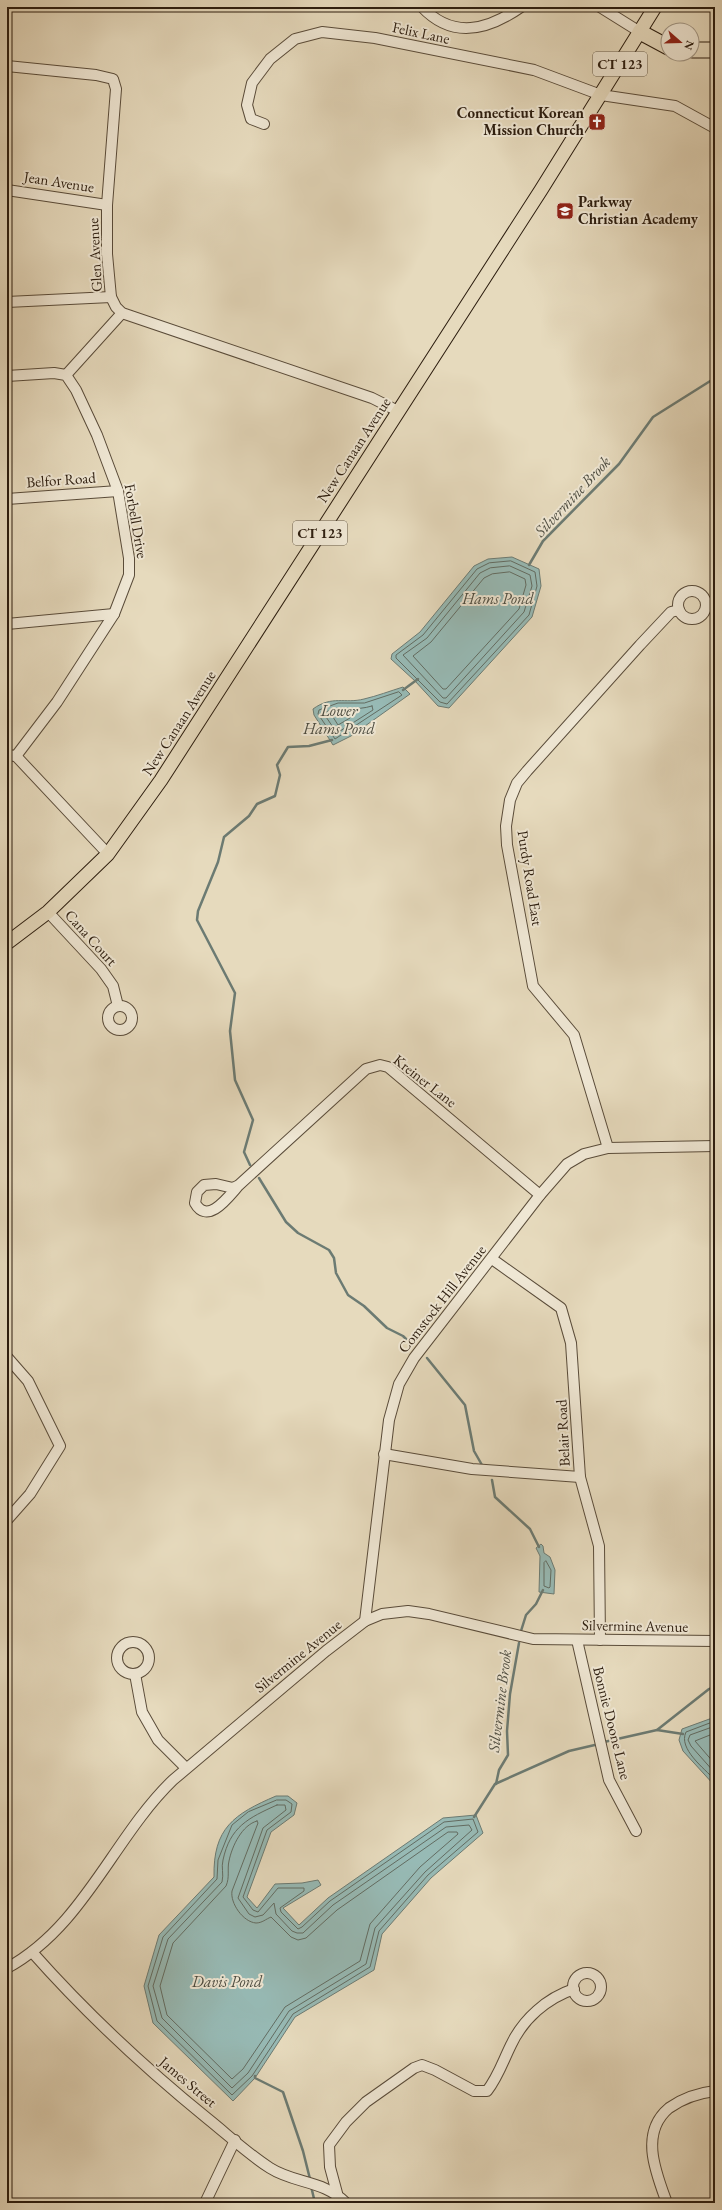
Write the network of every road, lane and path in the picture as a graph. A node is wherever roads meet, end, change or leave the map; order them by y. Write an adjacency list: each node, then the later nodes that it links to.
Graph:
1 (422, 7): 2 (street)
2 (521, 7)
3 (600, 7): 5 (street)
4 (655, 7): 5 (main road, New Canaan Avenue / CT 123)
5 (640, 32): 6 (highway); 10 (main road, New Canaan Avenue / CT 123)
6 (660, 43)
7 (700, 50): 8 (highway)
8 (715, 50)
9 (7, 66): 14 (street, Glen Avenue)
10 (601, 95): 11 (street, Felix Lane); 12 (street); 20 (main road, New Canaan Avenue / CT 123)
11 (264, 124)
12 (715, 128)
13 (7, 190): 14 (street, Jean Avenue)
14 (107, 205): 15 (street, Glen Avenue)
15 (111, 297): 16 (street); 17 (street, Glen Avenue)
16 (7, 302)
17 (122, 313): 18 (street); 20 (street)
18 (66, 375): 19 (street); 21 (street, Forbell Drive)
19 (7, 376)
20 (398, 411): 27 (main road, New Canaan Avenue / CT 123)
21 (118, 491): 22 (street, Belfor Road); 24 (street, Forbell Drive)
22 (7, 499)
23 (679, 610): 32 (street, Purdy Road East)
24 (114, 614): 25 (street); 26 (street, Forbell Drive)
25 (7, 624)
26 (11, 756): 27 (street, Forbell Drive)
27 (108, 854): 28 (main road, New Canaan Avenue / CT 123)
28 (48, 912): 29 (main road, New Canaan Avenue / CT 123); 30 (street, Cana Court)
29 (7, 943)
30 (118, 1006)
31 (715, 1146): 32 (street, Comstock Hill Avenue)
32 (608, 1148): 34 (street, Comstock Hill Avenue)
33 (239, 1185): 34 (street, Kreiner Lane)
34 (540, 1195): 35 (street, Comstock Hill Avenue)
35 (492, 1259): 37 (street, Comstock Hill Avenue); 38 (street, Belair Road)
36 (7, 1357): 39 (street)
37 (384, 1454): 38 (street); 40 (street, Comstock Hill Avenue)
38 (580, 1477): 42 (street, Belair Road)
39 (7, 1520)
40 (365, 1621): 41 (street, Silvermine Avenue); 45 (street, Silvermine Avenue)
41 (577, 1640): 42 (street, Silvermine Avenue); 46 (street, Bonnie Doone Lane)
42 (600, 1640): 43 (street, Silvermine Avenue)
43 (715, 1641)
44 (135, 1674): 45 (street)
45 (186, 1768): 47 (street, Silvermine Avenue)
46 (636, 1831)
47 (32, 1952): 48 (street, Silvermine Avenue); 51 (street, James Street)
48 (7, 1968)
49 (574, 1989): 52 (street)
50 (715, 2091): 55 (street)
51 (235, 2140): 52 (street, James Street); 53 (street)
52 (337, 2193): 54 (street, James Street)
53 (205, 2203)
54 (346, 2203)
55 (667, 2203)

